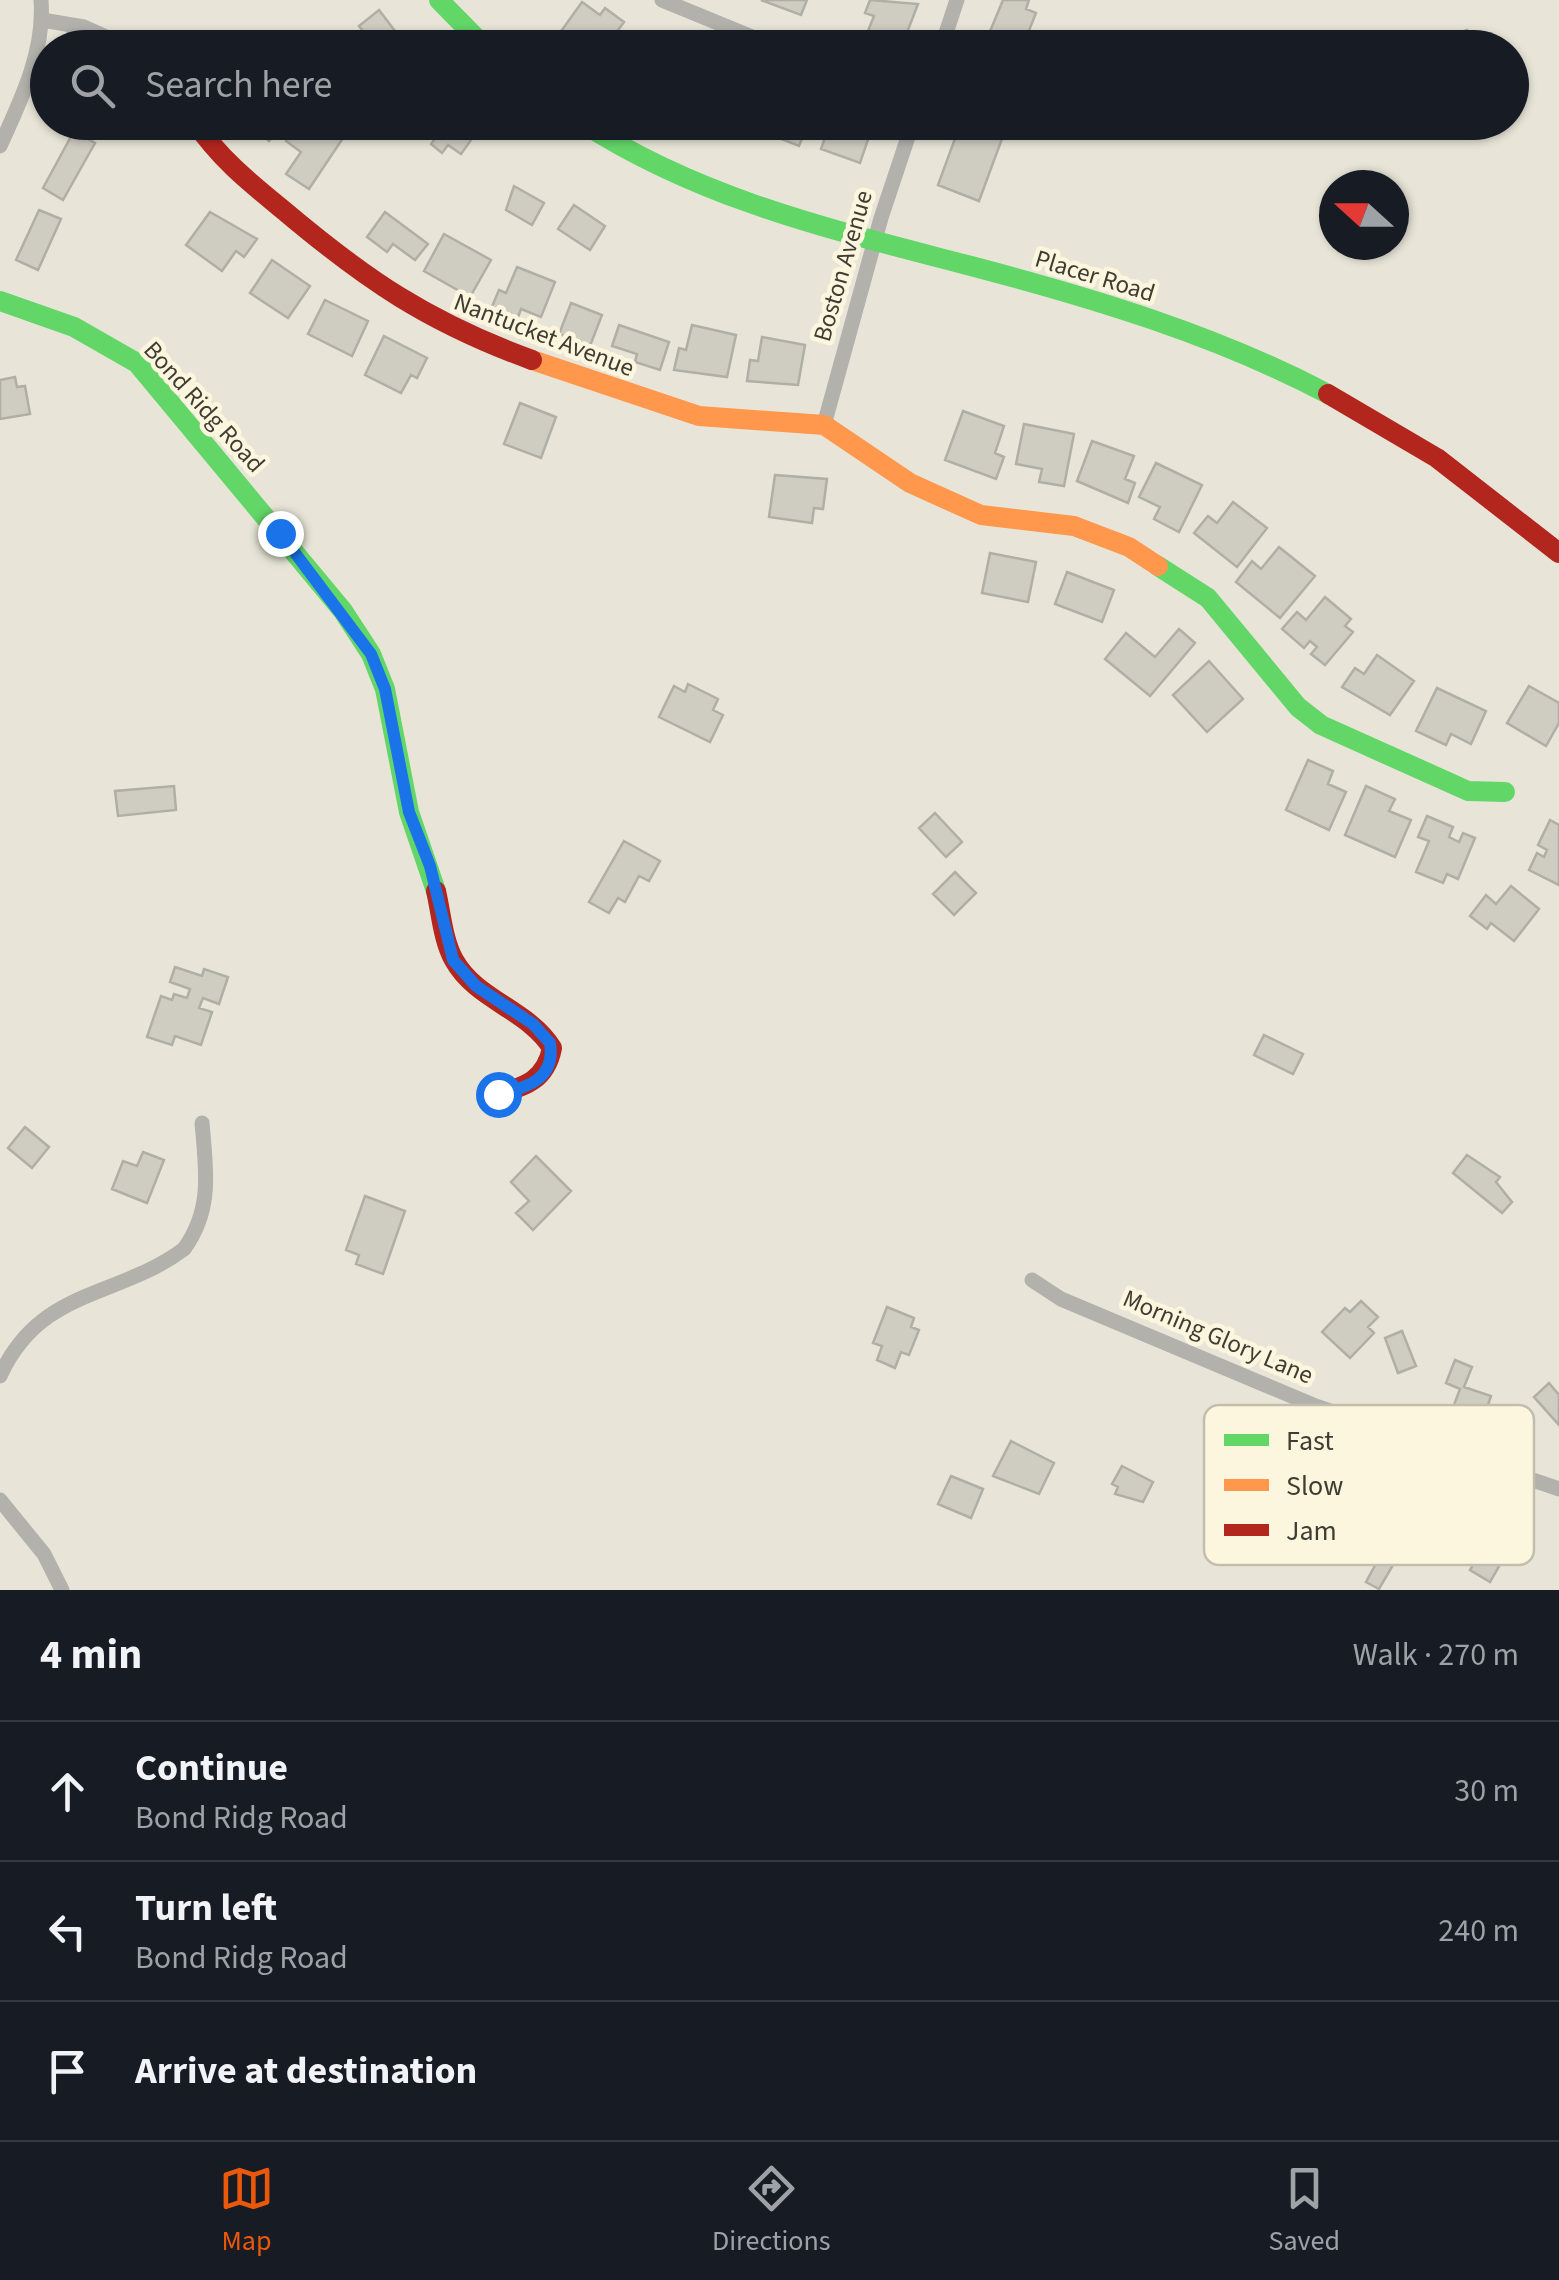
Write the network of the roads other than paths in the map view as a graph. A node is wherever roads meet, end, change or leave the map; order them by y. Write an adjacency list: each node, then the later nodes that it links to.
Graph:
1 (40, 0): 7 (street)
2 (438, 0): 10 (street)
3 (662, 0): 6 (street)
4 (706, 0): 6 (street)
5 (957, 0): 12 (street)
6 (700, 16): 11 (street)
7 (42, 20): 8 (street); 9 (street)
8 (40, 30)
9 (93, 30)
10 (468, 30)
11 (735, 30)
12 (948, 30)
13 (30, 68): 17 (street)
14 (207, 140): 20 (street, Nantucket Avenue)
15 (612, 140): 18 (street, Placer Road)
16 (908, 140): 18 (street, Boston Avenue)
17 (0, 146)
18 (874, 242): 20 (street, Boston Avenue); 21 (street, Placer Road)
19 (0, 301): 23 (street, Bond Ridg Road)
20 (824, 426): 22 (street)
21 (1559, 553)
22 (1505, 792)
23 (498, 1094)
24 (202, 1123): 26 (street)
25 (1032, 1280): 27 (street, Morning Glory Lane)
26 (0, 1376)
27 (1316, 1405)
28 (1534, 1480): 29 (street, Morning Glory Lane)
29 (1559, 1489)
30 (0, 1500): 31 (street)
31 (62, 1590)

